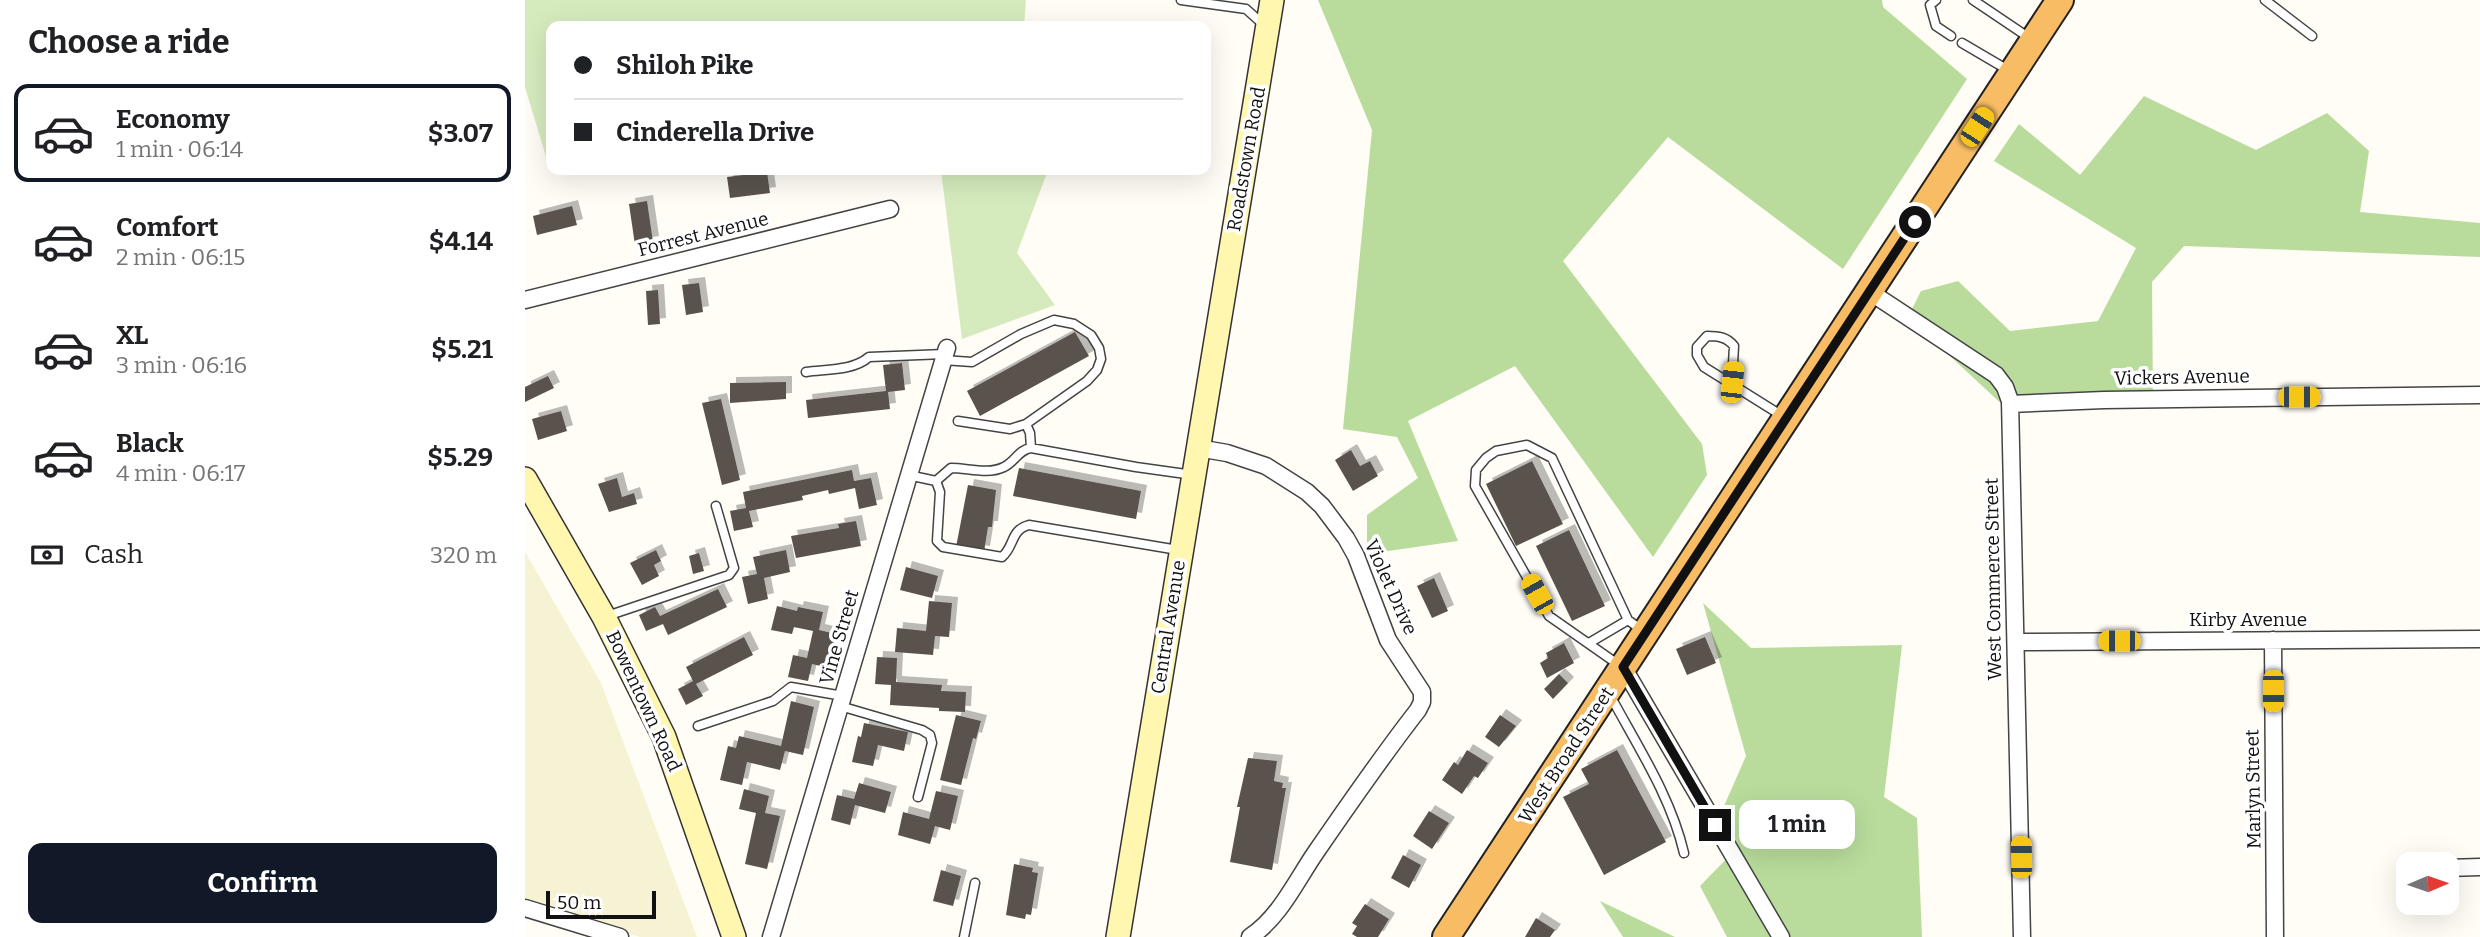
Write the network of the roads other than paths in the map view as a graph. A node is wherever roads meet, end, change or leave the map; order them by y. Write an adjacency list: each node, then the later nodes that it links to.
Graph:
1 (1181, 0): 7 (lane)
2 (1272, 0): 7 (main road, Roadstown Road)
3 (1936, 0): 8 (lane)
4 (1973, 0): 10 (lane)
5 (2060, 0): 10 (highway, West Broad Street)
6 (2265, 0): 9 (lane)
7 (1268, 28): 16 (main road, Roadstown Road)
8 (1951, 36)
9 (2312, 36)
10 (2033, 40): 12 (highway, West Broad Street)
11 (1962, 43): 12 (lane)
12 (2012, 73): 14 (highway, West Broad Street)
13 (890, 209): 15 (street, Forrest Avenue)
14 (1870, 292): 21 (street, West Commerce Street); 22 (highway, West Broad Street)
15 (525, 300)
16 (1219, 318): 25 (main road, Central Avenue)
17 (945, 354): 18 (lane); 24 (lane); 27 (street, Vine Street)
18 (806, 372)
19 (1732, 382): 19 (lane); 22 (lane)
20 (2480, 395): 21 (street, Vickers Avenue)
21 (2010, 404): 37 (street, West Commerce Street)
22 (1786, 419): 34 (highway, West Broad Street)
23 (958, 421): 24 (lane)
24 (1026, 424): 26 (lane)
25 (1198, 447): 28 (main road, Central Avenue); 54 (street, Violet Drive)
26 (1031, 448): 28 (lane); 30 (lane)
27 (908, 475): 30 (lane); 41 (street, Vine Street)
28 (1193, 475): 32 (main road, Central Avenue)
29 (525, 479): 33 (main road, Bowentown Road)
30 (936, 481): 32 (lane)
31 (716, 506): 33 (lane)
32 (1180, 551): 53 (main road, Central Avenue)
33 (604, 617): 50 (main road, Bowentown Road)
34 (1637, 626): 38 (lane); 38 (lane); 39 (highway, West Broad Street)
35 (2480, 639): 36 (street, Kirby Avenue)
36 (2273, 640): 37 (street, Kirby Avenue); 58 (street, Marlyn Street)
37 (2016, 642): 57 (street, West Commerce Street)
38 (1589, 643): 39 (lane)
39 (1623, 667): 40 (highway, West Broad Street); 56 (street)
40 (1608, 691): 44 (lane); 55 (highway, West Broad Street)
41 (842, 701): 42 (lane); 43 (lane); 51 (street, Vine Street)
42 (698, 726)
43 (918, 797)
44 (1684, 853)
45 (2480, 867): 46 (street)
46 (2459, 868)
47 (975, 883): 52 (lane)
48 (525, 908): 49 (street)
49 (620, 937)
50 (734, 937)
51 (771, 937)
52 (964, 937)
53 (1120, 937)
54 (1250, 937)
55 (1446, 937)
56 (1781, 937)
57 (2022, 937)
58 (2276, 937)

